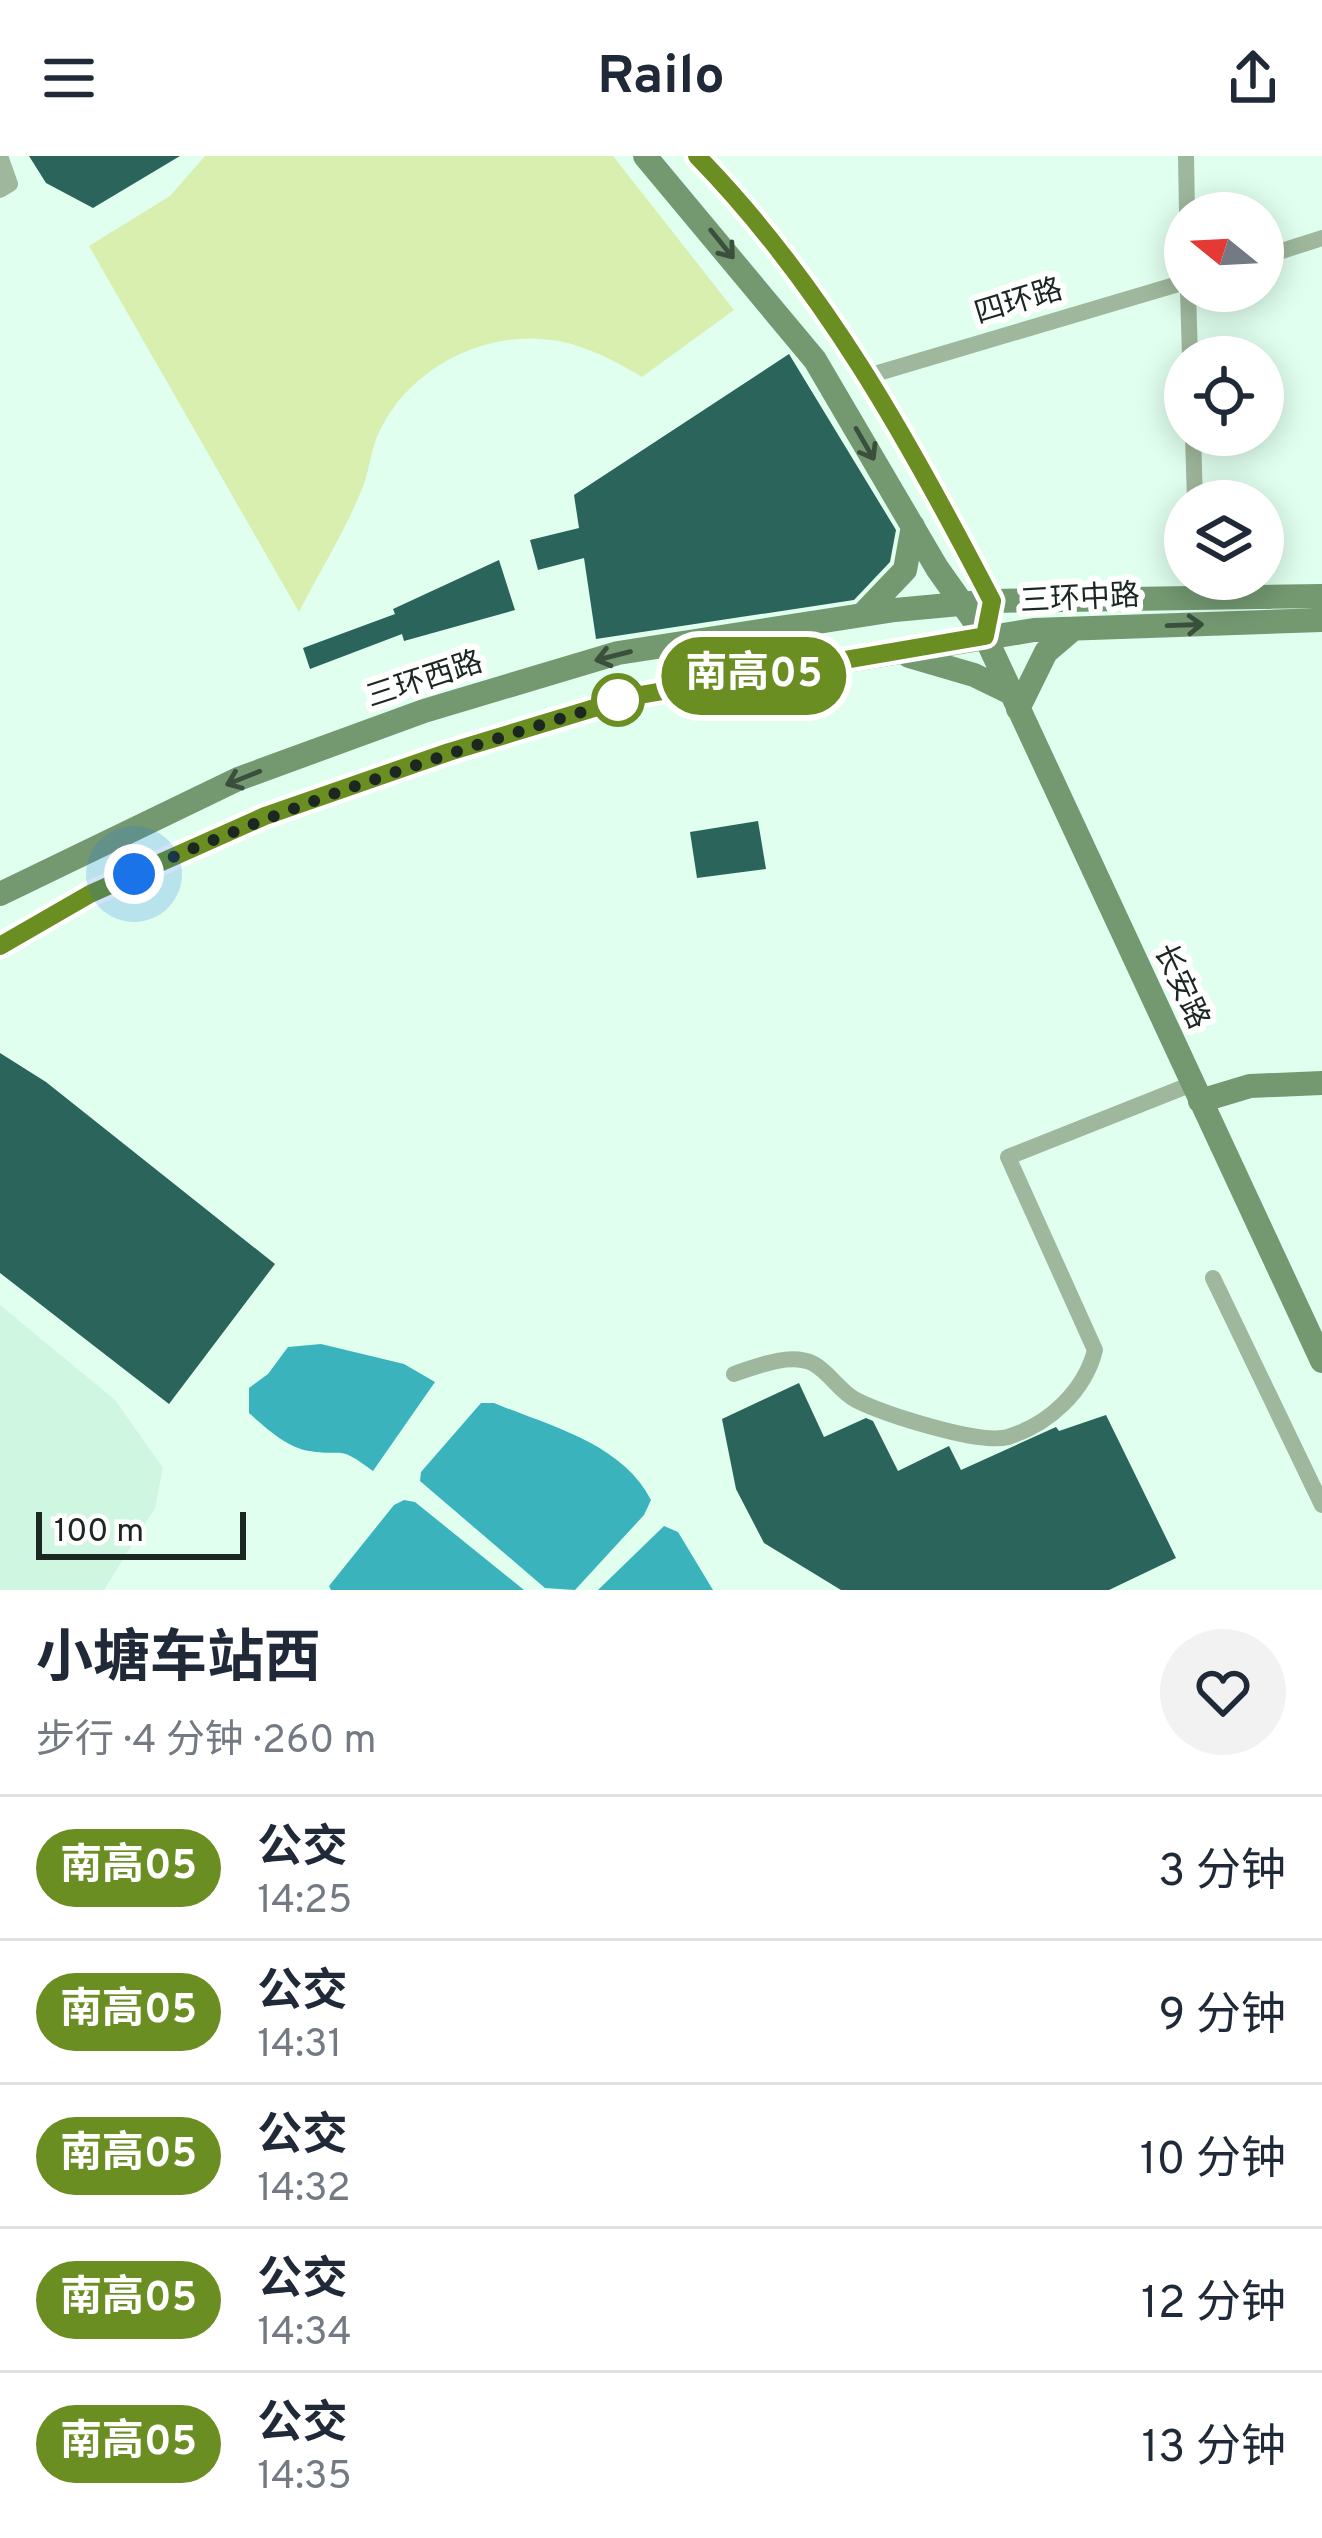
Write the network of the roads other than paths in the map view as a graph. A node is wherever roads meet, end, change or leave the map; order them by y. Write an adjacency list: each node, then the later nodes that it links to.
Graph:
1 (1, 156): 5 (street)
2 (645, 156): 11 (main road, 长安路, one-way to 11)
3 (697, 156): 10 (main road)
4 (1186, 156): 6 (street)
5 (0, 190)
6 (1187, 192)
7 (1322, 238): 8 (street)
8 (1284, 250)
9 (1164, 287): 10 (street, 四环路)
10 (868, 376): 12 (main road)
11 (913, 526): 18 (main road, 长安路); 19 (main road)
12 (976, 571): 16 (main road); 17 (main road)
13 (1164, 592): 17 (main road, 三环中路)
14 (1284, 594): 15 (main road, 三环中路)
15 (1322, 596)
16 (992, 601): 17 (main road, 三环中路); 18 (main road, 三环中路); 22 (main road)
17 (1045, 601)
18 (962, 604): 19 (main road, 三环西路); 22 (main road, 长安路)
19 (862, 615): 25 (main road, 三环西路, one-way to 25)
20 (1322, 620): 21 (main road, 三环中路, one-way to 20)
21 (1073, 628): 22 (main road, 三环中路); 24 (main road)
22 (985, 636): 23 (main road, 三环中路); 24 (main road, 长安路)
23 (889, 653): 24 (main road); 26 (main road, 三环中路)
24 (1015, 701): 28 (main road, 长安路)
25 (0, 894)
26 (0, 946)
27 (1322, 1082): 28 (main road)
28 (1196, 1093): 30 (main road, 长安路); 31 (street)
29 (1213, 1278): 32 (street)
30 (1322, 1361)
31 (734, 1374)
32 (1322, 1505)

